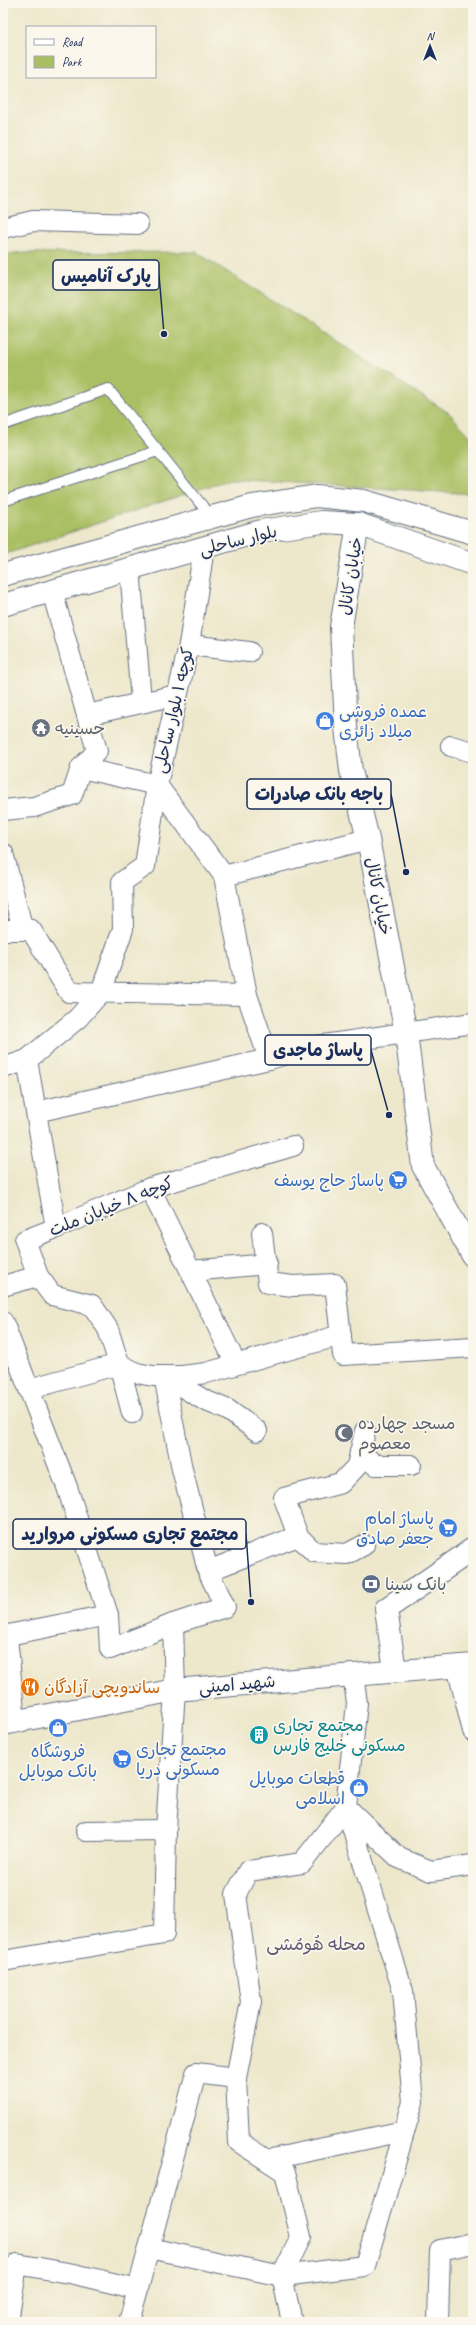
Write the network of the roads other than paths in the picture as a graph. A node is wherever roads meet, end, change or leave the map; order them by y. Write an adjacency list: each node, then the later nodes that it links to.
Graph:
1 (138, 224): 2 (street)
2 (3, 228)
3 (3, 425): 4 (lane)
4 (158, 451): 5 (lane); 6 (lane)
5 (3, 501)
6 (212, 518): 8 (main road, بلوار ساحلی); 12 (main road, بلوار ساحلی)
7 (358, 524): 9 (main road, بلوار ساحلی); 10 (main road, بلوار ساحلی); 25 (main road, خیابان کانال)
8 (473, 533)
9 (204, 548): 11 (main road, بلوار ساحلی); 15 (street, کوچه ۱ بلوار ساحلی)
10 (473, 564)
11 (130, 569): 13 (main road, بلوار ساحلی); 18 (street)
12 (3, 576)
13 (52, 591): 14 (main road, بلوار ساحلی); 19 (street)
14 (3, 605)
15 (189, 645): 16 (street); 17 (street, کوچه ۱ بلوار ساحلی)
16 (249, 652)
17 (177, 695): 18 (street); 23 (street, کوچه ۱ بلوار ساحلی)
18 (142, 701): 19 (street)
19 (87, 714): 22 (street)
20 (451, 746): 21 (street)
21 (473, 752)
22 (81, 768): 23 (street); 24 (street)
23 (157, 785): 27 (street, کوچه ۱ بلوار ساحلی); 30 (street)
24 (3, 810)
25 (368, 839): 27 (street); 33 (main road, خیابان کانال)
26 (3, 853): 29 (street)
27 (224, 876): 31 (street)
28 (3, 930): 29 (street)
29 (23, 930): 30 (street)
30 (101, 992): 31 (street); 35 (street)
31 (247, 995): 34 (street)
32 (473, 1023): 33 (street)
33 (406, 1033): 34 (street); 42 (main road, خیابان کانال)
34 (269, 1059): 37 (street)
35 (27, 1060): 36 (street); 37 (street)
36 (3, 1068)
37 (36, 1112): 40 (street)
38 (293, 1146): 39 (street, کوچه ۸ خیابان ملت)
39 (150, 1188): 40 (street, کوچه ۸ خیابان ملت); 44 (street)
40 (56, 1228): 45 (street, کوچه ۸ خیابان ملت)
41 (262, 1233): 43 (street)
42 (473, 1256)
43 (267, 1264): 44 (street); 48 (street)
44 (191, 1271): 51 (street)
45 (38, 1276): 46 (street); 50 (street)
46 (3, 1286)
47 (3, 1322): 53 (street)
48 (341, 1335): 49 (street); 51 (street)
49 (473, 1347)
50 (119, 1364): 52 (street); 53 (street); 54 (street)
51 (236, 1364): 52 (street)
52 (164, 1376): 55 (street); 62 (street)
53 (29, 1389): 63 (street)
54 (132, 1412)
55 (257, 1431)
56 (365, 1431): 57 (street)
57 (360, 1452): 58 (street); 59 (street)
58 (412, 1465)
59 (298, 1536): 60 (street); 62 (street)
60 (364, 1545)
61 (473, 1549): 67 (main road)
62 (208, 1571): 64 (street)
63 (108, 1615): 64 (street); 65 (street)
64 (173, 1624): 69 (street)
65 (5, 1636): 70 (street)
66 (465, 1666): 67 (main road, شهید امینی); 71 (street)
67 (395, 1671): 68 (main road, شهید امینی)
68 (353, 1674): 69 (main road, شهید امینی); 72 (street)
69 (175, 1690): 70 (main road, شهید امینی); 73 (street)
70 (9, 1723)
71 (473, 1731)
72 (346, 1807): 75 (street); 77 (street); 78 (street)
73 (166, 1830): 74 (street); 76 (street)
74 (86, 1831)
75 (473, 1865)
76 (3, 1961)
77 (236, 2078): 79 (street); 81 (street)
78 (404, 2131): 79 (street); 82 (street)
79 (267, 2160): 82 (street)
80 (473, 2242): 87 (street)
81 (149, 2248): 82 (street); 83 (street)
82 (282, 2276): 86 (street)
83 (138, 2289): 84 (street); 85 (street)
84 (8, 2322)
85 (129, 2322)
86 (292, 2322)
87 (438, 2322)

